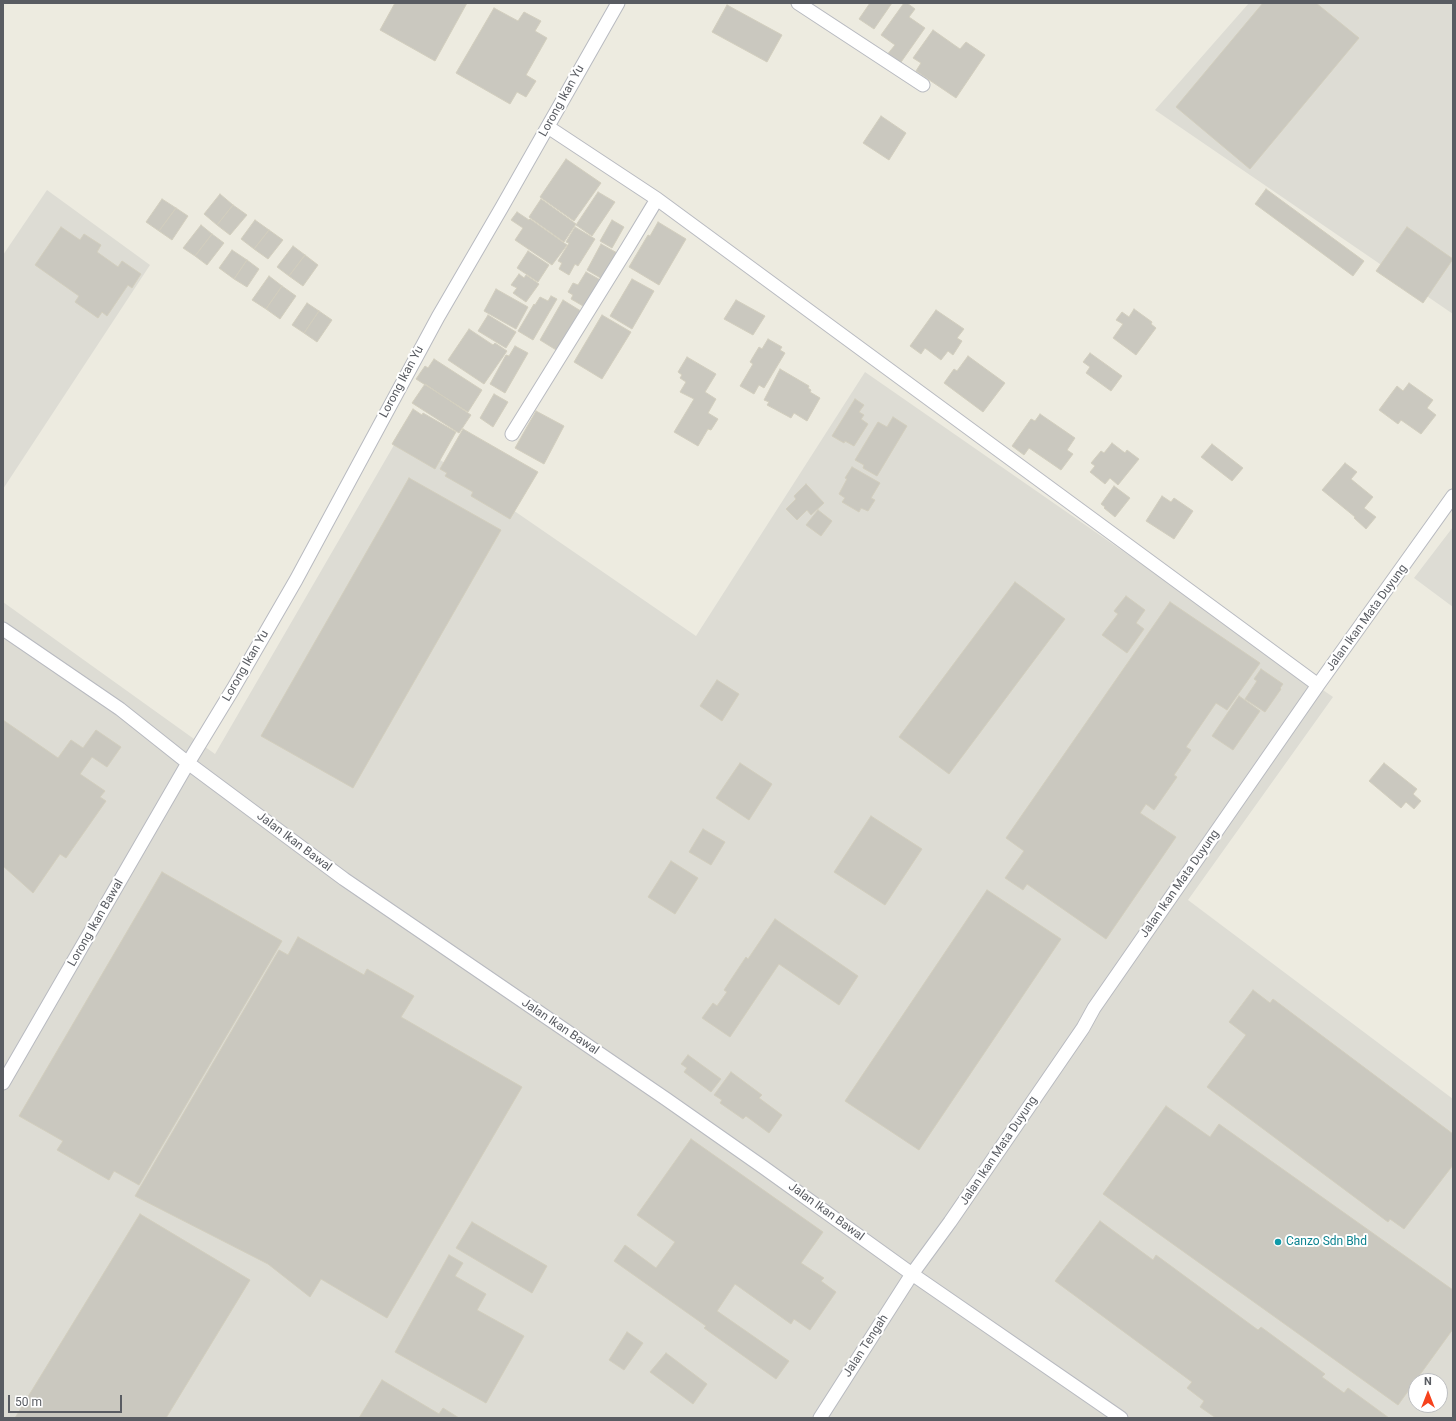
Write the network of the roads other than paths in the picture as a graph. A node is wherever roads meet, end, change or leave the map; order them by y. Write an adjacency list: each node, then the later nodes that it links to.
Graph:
1 (618, 3): 4 (street, Lorong Ikan Yu)
2 (798, 3): 3 (street)
3 (923, 85)
4 (548, 127): 5 (street); 10 (street, Lorong Ikan Yu)
5 (656, 199): 6 (street); 9 (street)
6 (512, 434)
7 (1453, 496): 9 (street, Jalan Ikan Mata Duyung)
8 (3, 629): 10 (street, Jalan Ikan Bawal)
9 (1318, 686): 12 (street, Jalan Ikan Mata Duyung)
10 (188, 763): 11 (street, Lorong Ikan Bawal); 12 (street, Jalan Ikan Bawal)
11 (3, 1082)
12 (912, 1274): 13 (street, Jalan Tengah); 14 (street, Jalan Ikan Bawal)
13 (820, 1418)
14 (1121, 1418)

